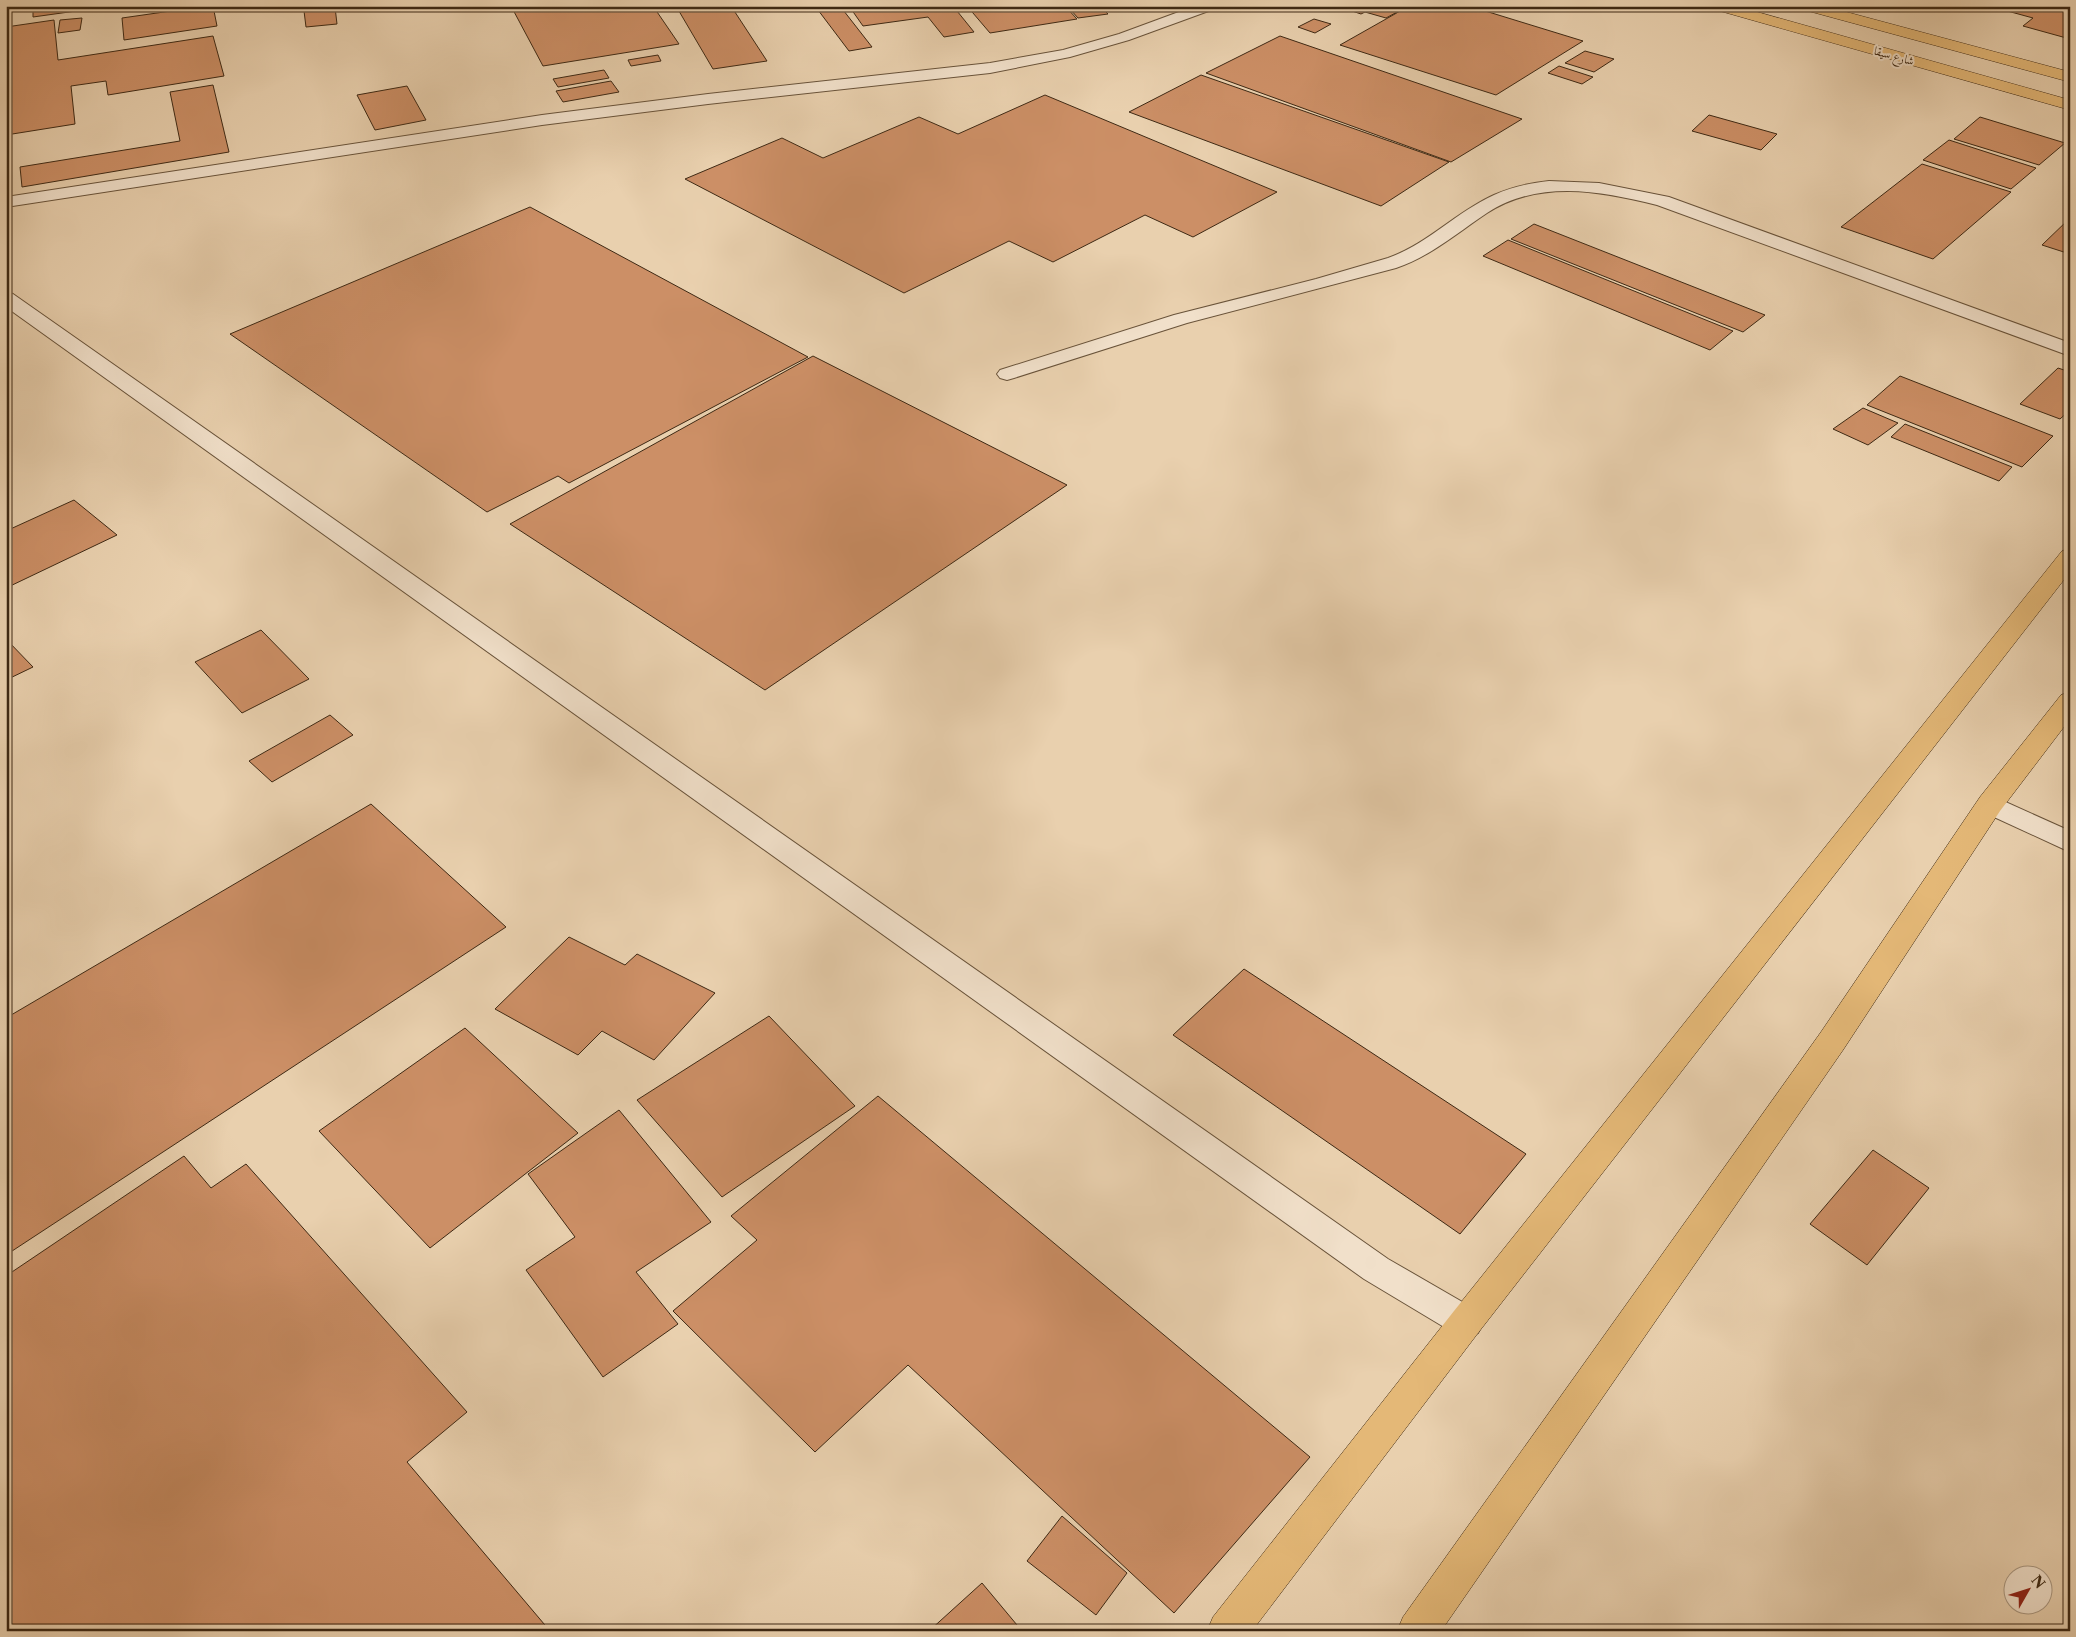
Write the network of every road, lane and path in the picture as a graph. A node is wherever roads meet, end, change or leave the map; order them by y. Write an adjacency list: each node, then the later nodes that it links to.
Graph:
1 (1209, 6): 6 (lane)
2 (1718, 6): 5 (main road, شارع سيقا)
3 (1806, 6): 4 (main road, شارع سيقا)
4 (2070, 77)
5 (2070, 105)
6 (6, 202)
7 (6, 298): 14 (lane)
8 (2070, 350): 9 (lane)
9 (1007, 374)
10 (2070, 556): 14 (main road)
11 (2070, 701): 12 (main road)
12 (1990, 804): 13 (lane); 16 (main road)
13 (2070, 842)
14 (1466, 1322): 15 (main road)
15 (1227, 1631)
16 (1417, 1631)

